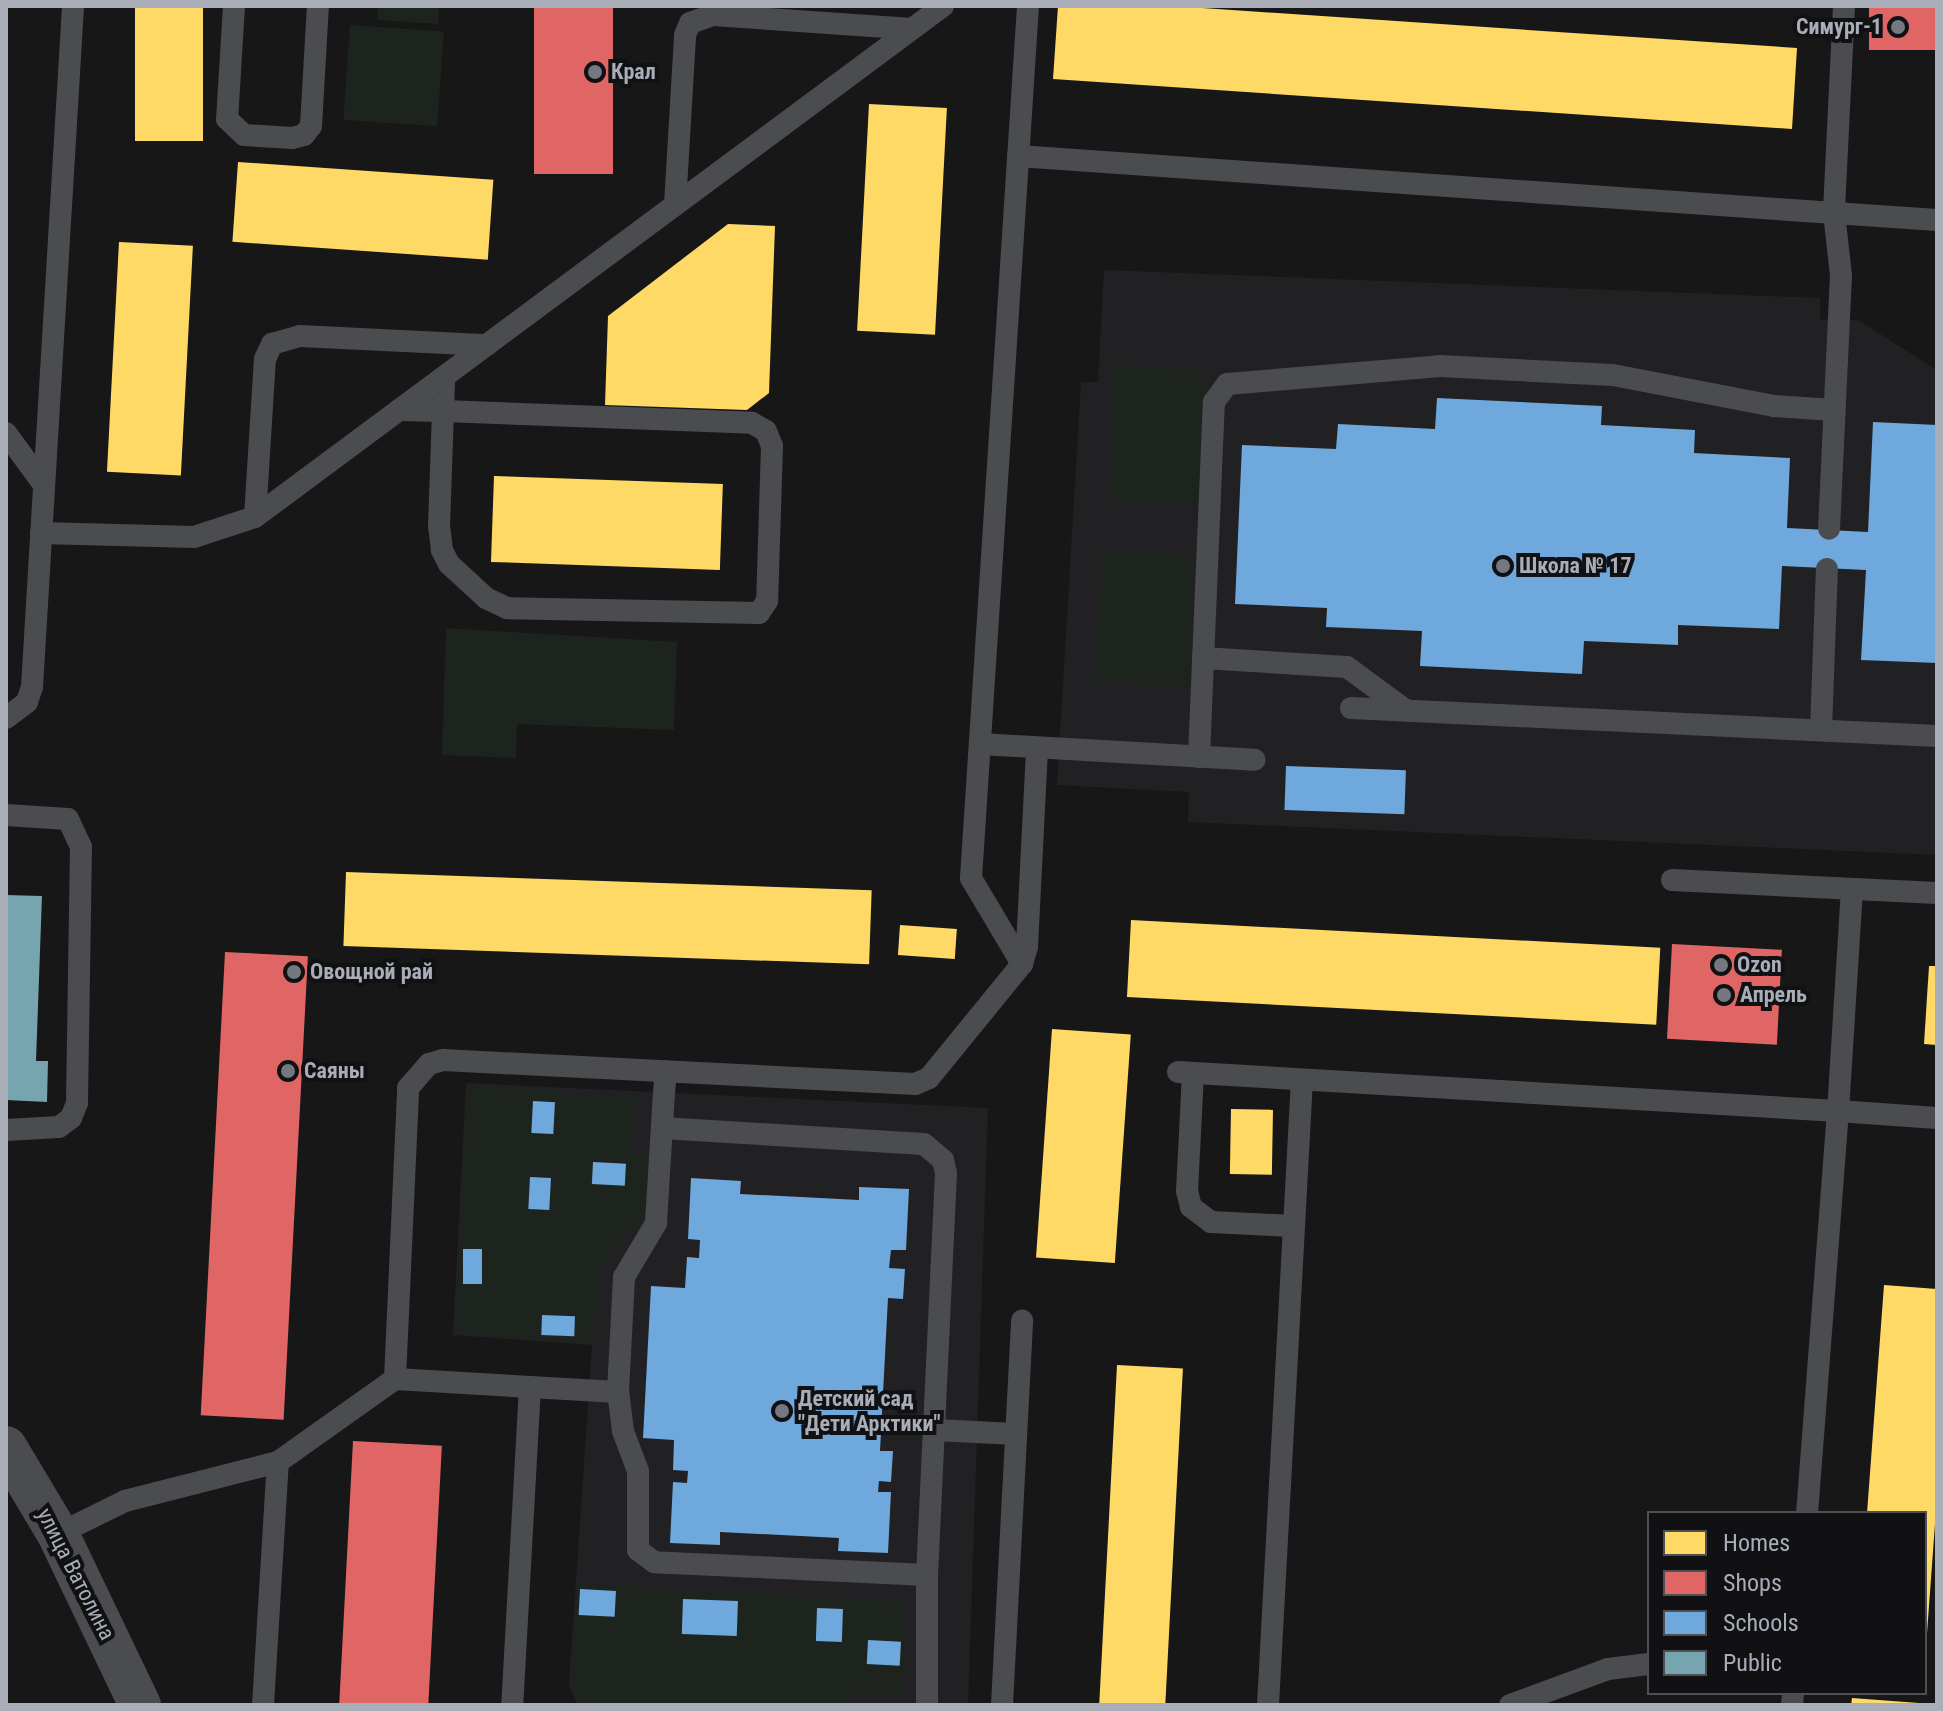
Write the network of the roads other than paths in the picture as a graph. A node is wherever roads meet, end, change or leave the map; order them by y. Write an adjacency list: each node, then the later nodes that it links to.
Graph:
1 (73, 6): 18 (lane)
2 (234, 6): 3 (lane)
3 (318, 6)
4 (943, 6): 7 (lane)
5 (1028, 6): 8 (lane)
6 (1844, 6): 10 (lane)
7 (912, 29): 9 (lane); 9 (lane)
8 (1018, 156): 10 (lane); 29 (lane)
9 (675, 205): 12 (lane)
10 (1834, 213): 11 (lane); 15 (lane)
11 (1937, 220)
12 (487, 345): 13 (lane); 19 (lane)
13 (444, 377): 14 (lane); 16 (lane)
14 (399, 410): 16 (lane); 19 (lane)
15 (1834, 410): 20 (lane); 23 (lane)
16 (443, 411): 16 (lane)
17 (6, 433): 18 (lane)
18 (44, 485): 21 (lane)
19 (255, 517): 21 (lane)
20 (1829, 529)
21 (41, 533): 26 (lane)
22 (1827, 569): 27 (lane)
23 (1203, 658): 25 (lane); 31 (lane)
24 (1351, 708): 25 (lane)
25 (1407, 711): 27 (lane)
26 (6, 718)
27 (1821, 730): 28 (lane)
28 (1937, 736)
29 (980, 744): 30 (lane); 37 (lane)
30 (1037, 748): 31 (lane); 37 (lane)
31 (1199, 757): 32 (lane)
32 (1255, 760)
33 (6, 815): 43 (lane)
34 (1672, 880): 35 (lane)
35 (1852, 889): 36 (lane); 40 (lane)
36 (1937, 893)
37 (1022, 964): 38 (lane)
38 (666, 1071): 42 (lane); 46 (lane)
39 (1302, 1080): 40 (lane); 44 (lane); 44 (lane)
40 (1838, 1111): 41 (lane); 53 (lane)
41 (1937, 1118)
42 (662, 1128): 48 (lane); 49 (lane)
43 (6, 1130)
44 (1294, 1226): 62 (lane)
45 (1022, 1321): 50 (lane)
46 (395, 1379): 47 (lane); 52 (lane)
47 (530, 1387): 48 (lane); 59 (lane)
48 (618, 1392): 55 (lane)
49 (934, 1430): 50 (lane); 55 (lane)
50 (1016, 1434): 61 (lane)
51 (6, 1447): 54 (street, улица Ватолина)
52 (278, 1462): 54 (lane); 58 (lane)
53 (1807, 1511)
54 (58, 1534): 57 (street, улица Ватолина)
55 (927, 1575): 60 (lane)
56 (1647, 1664): 63 (lane)
57 (140, 1705)
58 (263, 1705)
59 (512, 1705)
60 (927, 1705)
61 (1002, 1705)
62 (1268, 1705)
63 (1510, 1705)

